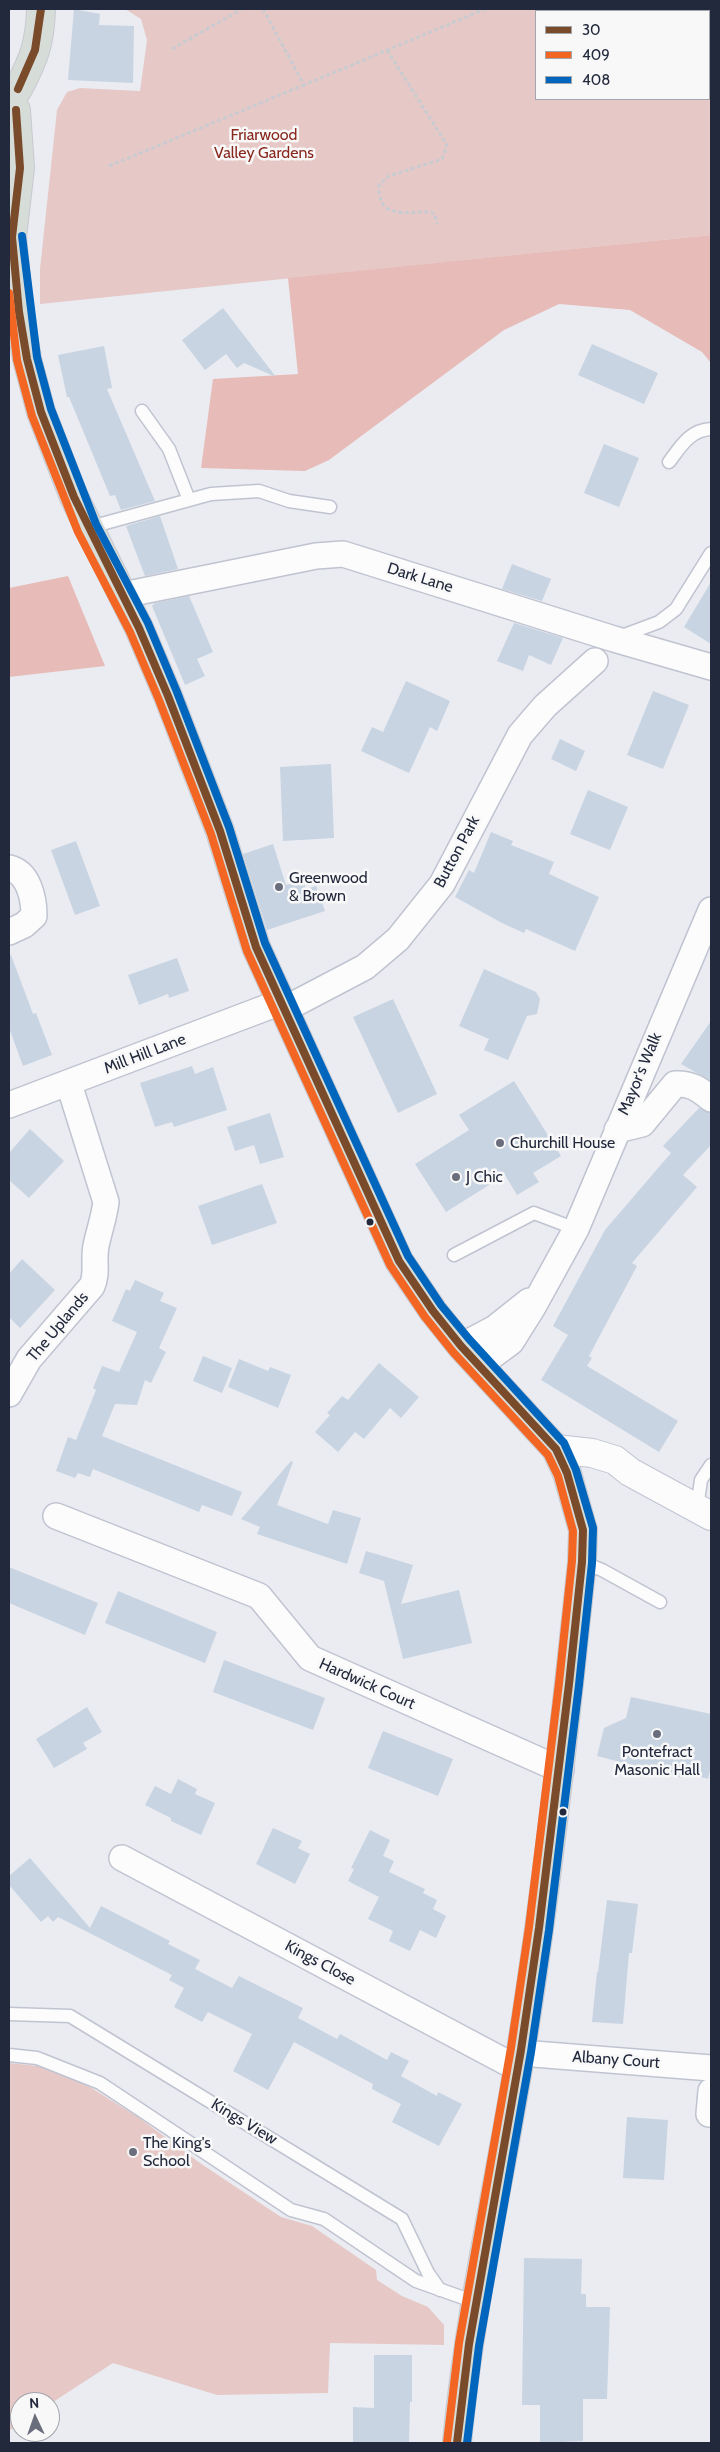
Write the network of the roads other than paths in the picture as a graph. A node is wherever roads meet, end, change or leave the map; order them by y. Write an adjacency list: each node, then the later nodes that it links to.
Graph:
1 (41, 9): 2 (highway)
2 (13, 98): 3 (highway)
3 (10, 232): 9 (highway)
4 (142, 411): 7 (lane)
5 (711, 429): 6 (lane)
6 (669, 462)
7 (189, 500): 8 (lane); 9 (lane)
8 (330, 507)
9 (87, 528): 11 (highway)
10 (711, 553): 12 (lane)
11 (123, 595): 12 (street, Dark Lane); 18 (highway)
12 (614, 639): 14 (street, Dark Lane)
13 (595, 661): 18 (street, Button Park)
14 (711, 667)
15 (9, 868): 17 (street)
16 (711, 910): 22 (street, Mayor's Walk)
17 (9, 932)
18 (283, 1006): 19 (street, Mill Hill Lane); 26 (highway)
19 (69, 1084): 21 (street, Mill Hill Lane); 28 (street, The Uplands)
20 (711, 1099): 22 (street)
21 (9, 1105)
22 (617, 1130): 23 (street, Mayor's Walk)
23 (576, 1229): 24 (lane); 25 (street, Mayor's Walk)
24 (454, 1256)
25 (541, 1291): 26 (street, Mayor's Walk); 27 (street, Mayor's Walk)
26 (462, 1346): 27 (highway)
27 (480, 1366): 29 (highway)
28 (9, 1394)
29 (562, 1461): 31 (street); 33 (highway)
30 (711, 1466): 31 (lane)
31 (704, 1512)
32 (56, 1516): 35 (street, Hardwick Court)
33 (582, 1562): 34 (lane); 35 (highway)
34 (660, 1602)
35 (561, 1770): 39 (highway)
36 (122, 1858): 39 (street, Kings Close)
37 (9, 2014): 41 (lane, Kings View)
38 (9, 2055): 41 (lane)
39 (519, 2060): 40 (street, Albany Court); 42 (highway)
40 (711, 2068)
41 (440, 2290): 42 (lane)
42 (475, 2302): 43 (highway)
43 (457, 2443)

